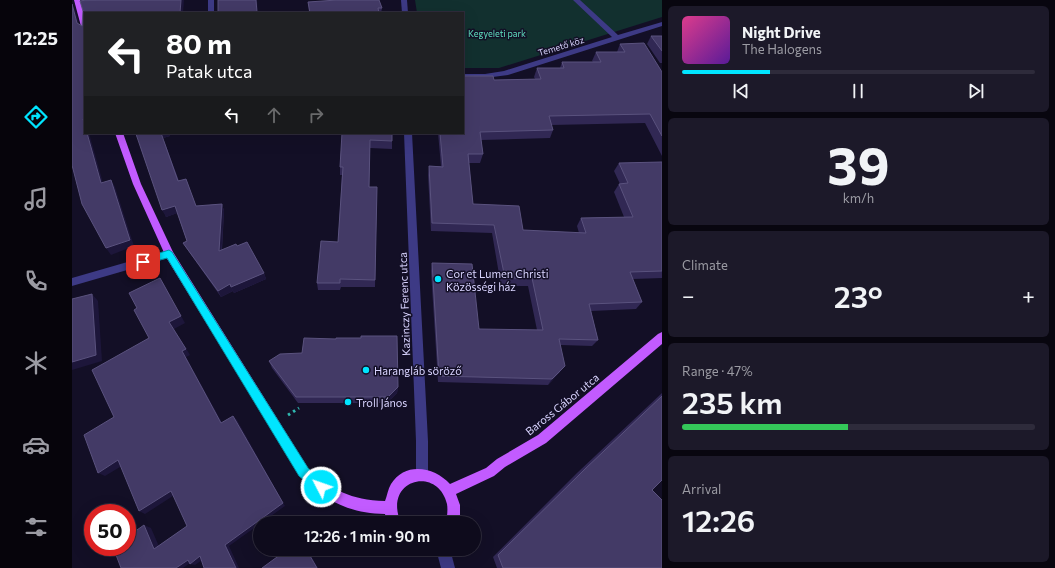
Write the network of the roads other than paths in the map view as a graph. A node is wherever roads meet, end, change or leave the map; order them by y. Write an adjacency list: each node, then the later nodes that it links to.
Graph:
1 (77, 0): 8 (main road)
2 (211, 0): 5 (street)
3 (404, 0): 6 (street)
4 (576, 0): 9 (street)
5 (211, 12)
6 (405, 12)
7 (662, 24): 9 (street, Temető köz)
8 (84, 26)
9 (617, 38): 10 (street, Temető köz)
10 (464, 76)
11 (119, 134): 13 (main road)
12 (408, 134): 16 (street, Kazinczy Ferenc utca)
13 (169, 254): 14 (street); 18 (main road)
14 (72, 282)
15 (662, 337): 17 (main road, Baross Gábor utca)
16 (422, 474): 17 (main road); 18 (main road)
17 (449, 491): 20 (main road)
18 (390, 508): 19 (main road)
19 (392, 516)
20 (454, 516)
21 (444, 556): 22 (street)
22 (448, 568)

